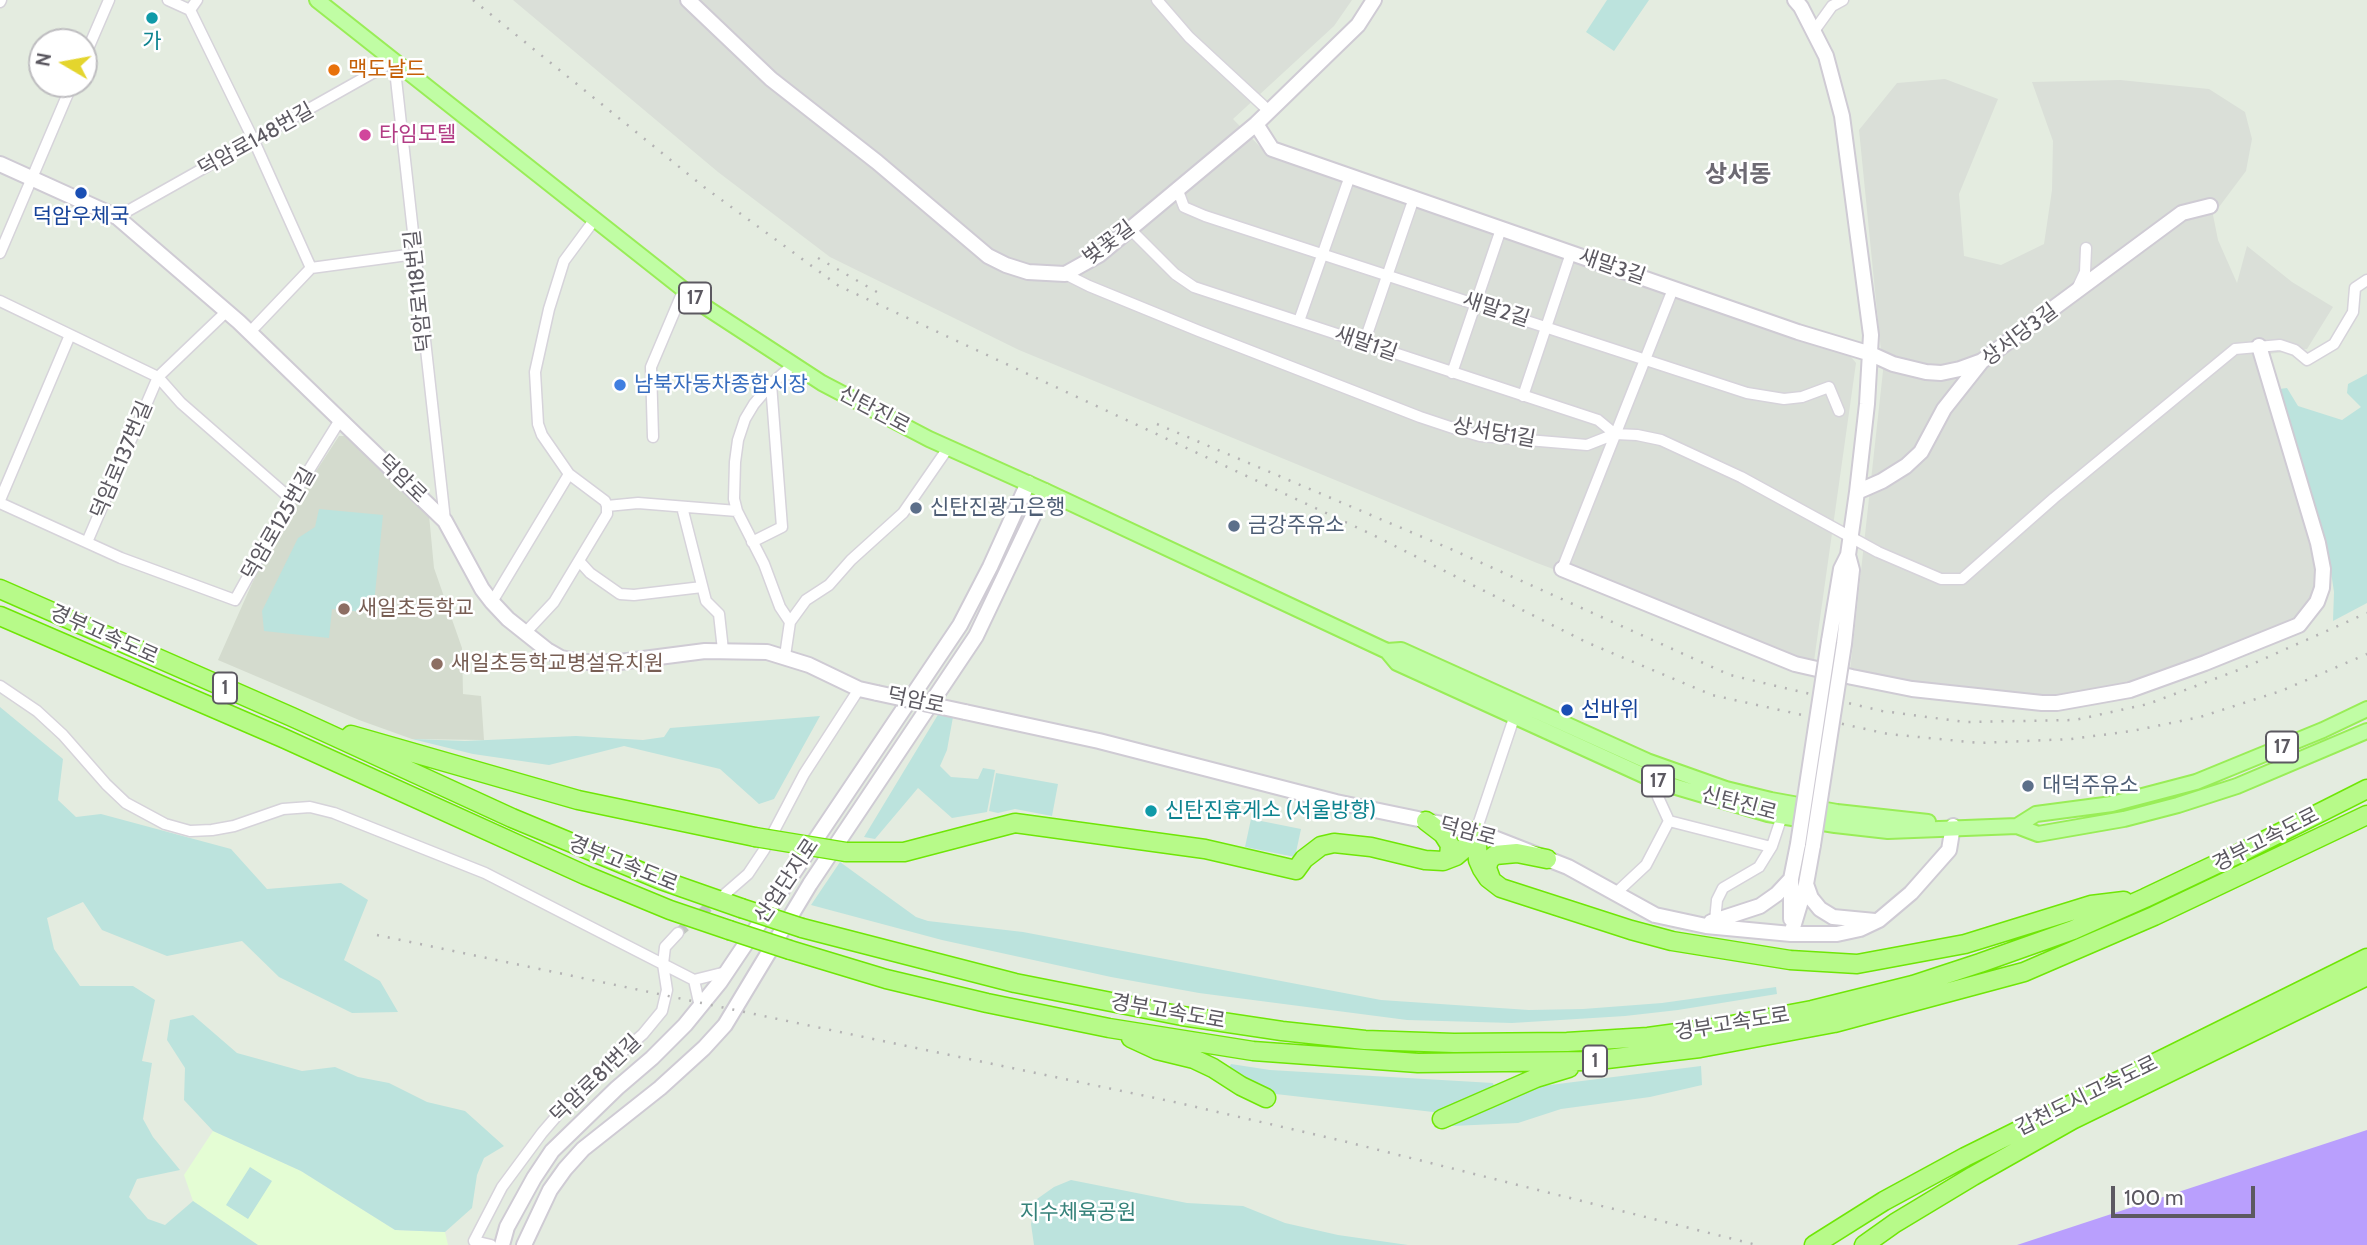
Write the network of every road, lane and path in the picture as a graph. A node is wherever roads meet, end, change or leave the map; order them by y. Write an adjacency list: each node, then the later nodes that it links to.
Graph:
1 (109, 0): 11 (street)
2 (168, 0): 10 (street)
3 (197, 0): 10 (street)
4 (317, 0): 13 (main road, 신탄진로 / 17)
5 (688, 0): 34 (street, 벚꽃길)
6 (1157, 0): 15 (street)
7 (1374, 0): 15 (street, 벚꽃길)
8 (1794, 0): 12 (street)
9 (1843, 0): 12 (street)
10 (190, 10): 17 (street)
11 (97, 28)
12 (1814, 31): 49 (street)
13 (394, 61): 17 (street, 덕암로148번길); 25 (main road, 신탄진로 / 17); 31 (street, 덕암로118번길)
14 (66, 98): 20 (street)
15 (1269, 111): 16 (street, 벚꽃길)
16 (1256, 124): 19 (street, 새말3길); 21 (street, 벚꽃길)
17 (254, 141): 24 (street, 덕암로148번길); 33 (street)
18 (0, 164): 20 (street, 덕암로)
19 (1350, 176): 22 (street, 새말3길); 32 (street)
20 (31, 179): 24 (street, 덕암로); 29 (street)
21 (1177, 188): 26 (street, 벚꽃길); 32 (street, 새말2길)
22 (1414, 198): 27 (street, 새말3길); 35 (street)
23 (2210, 206): 39 (street, 상서당3길)
24 (117, 217): 42 (street, 덕암로)
25 (595, 219): 37 (main road, 신탄진로 / 17); 62 (street)
26 (1130, 229): 34 (street, 벚꽃길); 43 (street, 새말1길)
27 (1501, 229): 30 (street, 새말3길); 41 (street)
28 (2086, 248): 39 (street)
29 (0, 253)
30 (1571, 253): 38 (street, 새말3길); 44 (street)
31 (415, 254): 33 (street); 71 (street, 덕암로118번길)
32 (1323, 254): 35 (street, 새말2길); 43 (street)
33 (311, 268): 45 (street)
34 (1065, 274): 59 (street, 상서당1길)
35 (1388, 274): 41 (street, 새말2길); 47 (street)
36 (2367, 279): 48 (street)
37 (684, 289): 52 (main road, 신탄진로 / 17); 60 (street)
38 (1674, 289): 49 (street, 새말3길); 50 (street)
39 (2076, 293): 51 (street, 상서당3길)
40 (0, 301): 46 (street)
41 (1476, 304): 44 (street, 새말2길); 53 (street)
42 (226, 312): 45 (street, 덕암로); 54 (street, 덕암로137번길)
43 (1299, 321): 47 (street, 새말1길)
44 (1546, 327): 50 (street, 새말2길); 56 (street)
45 (250, 332): 58 (street, 덕암로)
46 (70, 335): 54 (street); 67 (street)
47 (1364, 343): 53 (street, 새말1길)
48 (2259, 346): 72 (street, 상서당1길); 77 (street)
49 (1871, 354): 51 (street, 새말3길); 65 (street)
50 (1645, 359): 57 (street, 새말2길); 59 (street)
51 (1982, 361): 65 (street, 상서당3길)
52 (793, 364): 55 (street); 61 (main road, 신탄진로 / 17)
53 (1452, 373): 56 (street, 새말1길)
54 (158, 377): 66 (street); 73 (street, 덕암로137번길)
55 (771, 384): 70 (street); 74 (street)
56 (1523, 396): 59 (street, 새말1길)
57 (1839, 411)
58 (340, 420): 66 (street, 덕암로125번길); 71 (street, 덕암로)
59 (1615, 435): 72 (street, 상서당1길); 77 (street)
60 (653, 437)
61 (948, 448): 63 (main road, 신탄진로 / 17); 82 (street)
62 (569, 474): 68 (street); 80 (street)
63 (1028, 484): 64 (main road, 신탄진로 / 17); 117 (street, 산업단지로)
64 (1045, 491): 89 (main road, 신탄진로 / 17); 127 (street, 산업단지로)
65 (1857, 492): 72 (street)
66 (291, 499): 73 (street, 덕암로125번길)
67 (0, 502): 73 (street, 덕암로137번길)
68 (607, 506): 69 (street); 76 (street)
69 (682, 507): 70 (street); 78 (street)
70 (737, 511): 74 (street)
71 (445, 521): 80 (street, 덕암로)
72 (1851, 538): 75 (street)
73 (87, 542)
74 (752, 542): 82 (street)
75 (1849, 555): 101 (street, bridge); 101 (street, bridge)
76 (580, 562): 78 (street); 83 (street)
77 (1562, 569)
78 (702, 587): 84 (street)
79 (0, 589): 90 (highway, 경부고속도로 / 1)
80 (492, 602): 83 (street, 덕암로)
81 (0, 616): 121 (highway, 경부고속도로 / 1, bridge)
82 (790, 622): 85 (street)
83 (525, 633): 84 (street, 덕암로)
84 (723, 650): 85 (street, 덕암로)
85 (785, 656): 87 (street, 덕암로)
86 (0, 686): 116 (street)
87 (859, 689): 96 (street, 덕암로, bridge); 109 (street)
88 (2367, 709): 98 (main road, 신탄진로 / 17)
89 (1517, 711): 92 (main road, 신탄진로 / 17); 99 (main road, 신탄진로 / 17); 100 (street)
90 (292, 718): 104 (highway, bridge); 110 (highway, 경부고속도로 / 1, bridge)
91 (2367, 731): 98 (main road, 신탄진로 / 17)
92 (1656, 781): 95 (main road, 신탄진로 / 17); 97 (street)
93 (2367, 789): 110 (highway, 경부고속도로 / 1)
94 (2367, 815): 122 (highway, 경부고속도로 / 1)
95 (1782, 816): 99 (main road, 신탄진로 / 17); 102 (street)
96 (1426, 821): 100 (street, 덕암로); 104 (highway)
97 (1669, 821): 102 (street); 108 (street)
98 (2017, 825): 99 (main road, 신탄진로 / 17)
99 (1953, 826): 111 (street, 덕암로)
100 (1476, 831): 103 (street, 덕암로); 104 (highway); 107 (highway)
101 (1806, 845): 105 (street); 106 (street)
102 (1771, 847): 112 (street)
103 (1547, 859): 107 (highway); 108 (street, 덕암로)
104 (1443, 861)
105 (1791, 880): 112 (street); 114 (street)
106 (1806, 884): 111 (street); 114 (street)
107 (1495, 885): 110 (highway)
108 (1616, 893): 112 (street, 덕암로)
109 (725, 894)
110 (2145, 898)
111 (1879, 920): 114 (street, 덕암로)
112 (1708, 923): 114 (street, 덕암로)
113 (678, 933): 116 (street, 덕암로81번길)
114 (1791, 934)
115 (2367, 958): 128 (highway, 갑천도시고속도로)
116 (663, 964): 119 (street); 125 (street, 덕암로81번길)
117 (726, 972): 119 (street); 120 (street, 산업단지로)
118 (2367, 976): 129 (highway, 갑천도시고속도로)
119 (694, 980): 120 (street)
120 (700, 1007): 126 (street, 산업단지로)
121 (1109, 1028): 122 (highway, 경부고속도로 / 1); 123 (highway)
122 (1590, 1062): 124 (highway)
123 (1266, 1098)
124 (1442, 1119)
125 (491, 1245)
126 (502, 1245)
127 (524, 1245)
128 (1814, 1245)
129 (1864, 1245)

